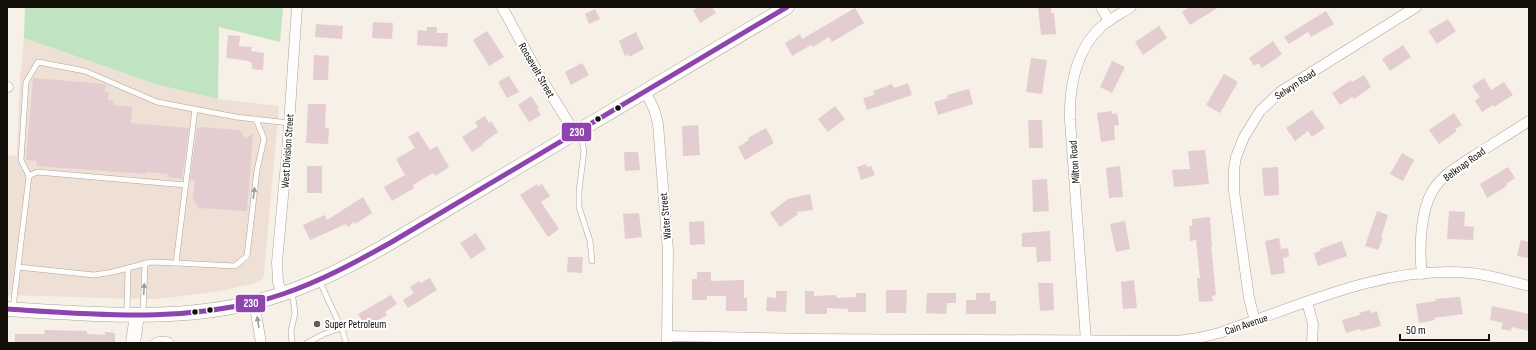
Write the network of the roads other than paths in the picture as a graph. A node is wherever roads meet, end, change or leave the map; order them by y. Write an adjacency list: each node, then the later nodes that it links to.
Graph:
1 (297, 7): 12 (street, West Division Street)
2 (502, 7): 13 (street, Roosevelt Street)
3 (787, 7): 8 (main road)
4 (1101, 7): 7 (street)
5 (1131, 7): 7 (street, Milton Road)
6 (1416, 7): 29 (street, Selwyn Road)
7 (1109, 21): 34 (street, Milton Road)
8 (645, 91): 13 (main road); 31 (street, Water Street)
9 (195, 109): 10 (lane); 14 (lane); 15 (lane)
10 (256, 119): 12 (lane); 17 (lane, one-way to 10)
11 (1529, 121): 21 (street, Belknap Road)
12 (289, 123): 24 (street, West Division Street)
13 (577, 131): 16 (lane); 22 (main road)
14 (29, 176): 15 (lane); 19 (lane)
15 (186, 185): 17 (lane)
16 (592, 261)
17 (176, 263): 18 (lane)
18 (145, 264): 20 (lane); 28 (lane, one-way to 18)
19 (18, 267): 20 (lane); 27 (lane)
20 (128, 268): 28 (lane)
21 (1422, 274): 23 (street, Cain Avenue); 26 (street, Cain Avenue)
22 (318, 279): 24 (main road); 30 (lane)
23 (1529, 286)
24 (287, 292): 25 (main road); 39 (lane)
25 (254, 302): 28 (main road); 38 (street, one-way to 25)
26 (1307, 302): 29 (street, Cain Avenue); 42 (street)
27 (10, 309): 28 (main road)
28 (136, 315): 35 (main road)
29 (1255, 321): 34 (street, Cain Avenue)
30 (341, 328): 40 (lane); 41 (lane)
31 (667, 340): 32 (street, Cain Avenue)
32 (810, 341): 33 (street, Cain Avenue)
33 (945, 341): 34 (street, Cain Avenue)
34 (1086, 341)
35 (133, 343)
36 (152, 343): 37 (lane)
37 (172, 343)
38 (261, 343)
39 (292, 343)
40 (307, 343)
41 (346, 343)
42 (1312, 343)

